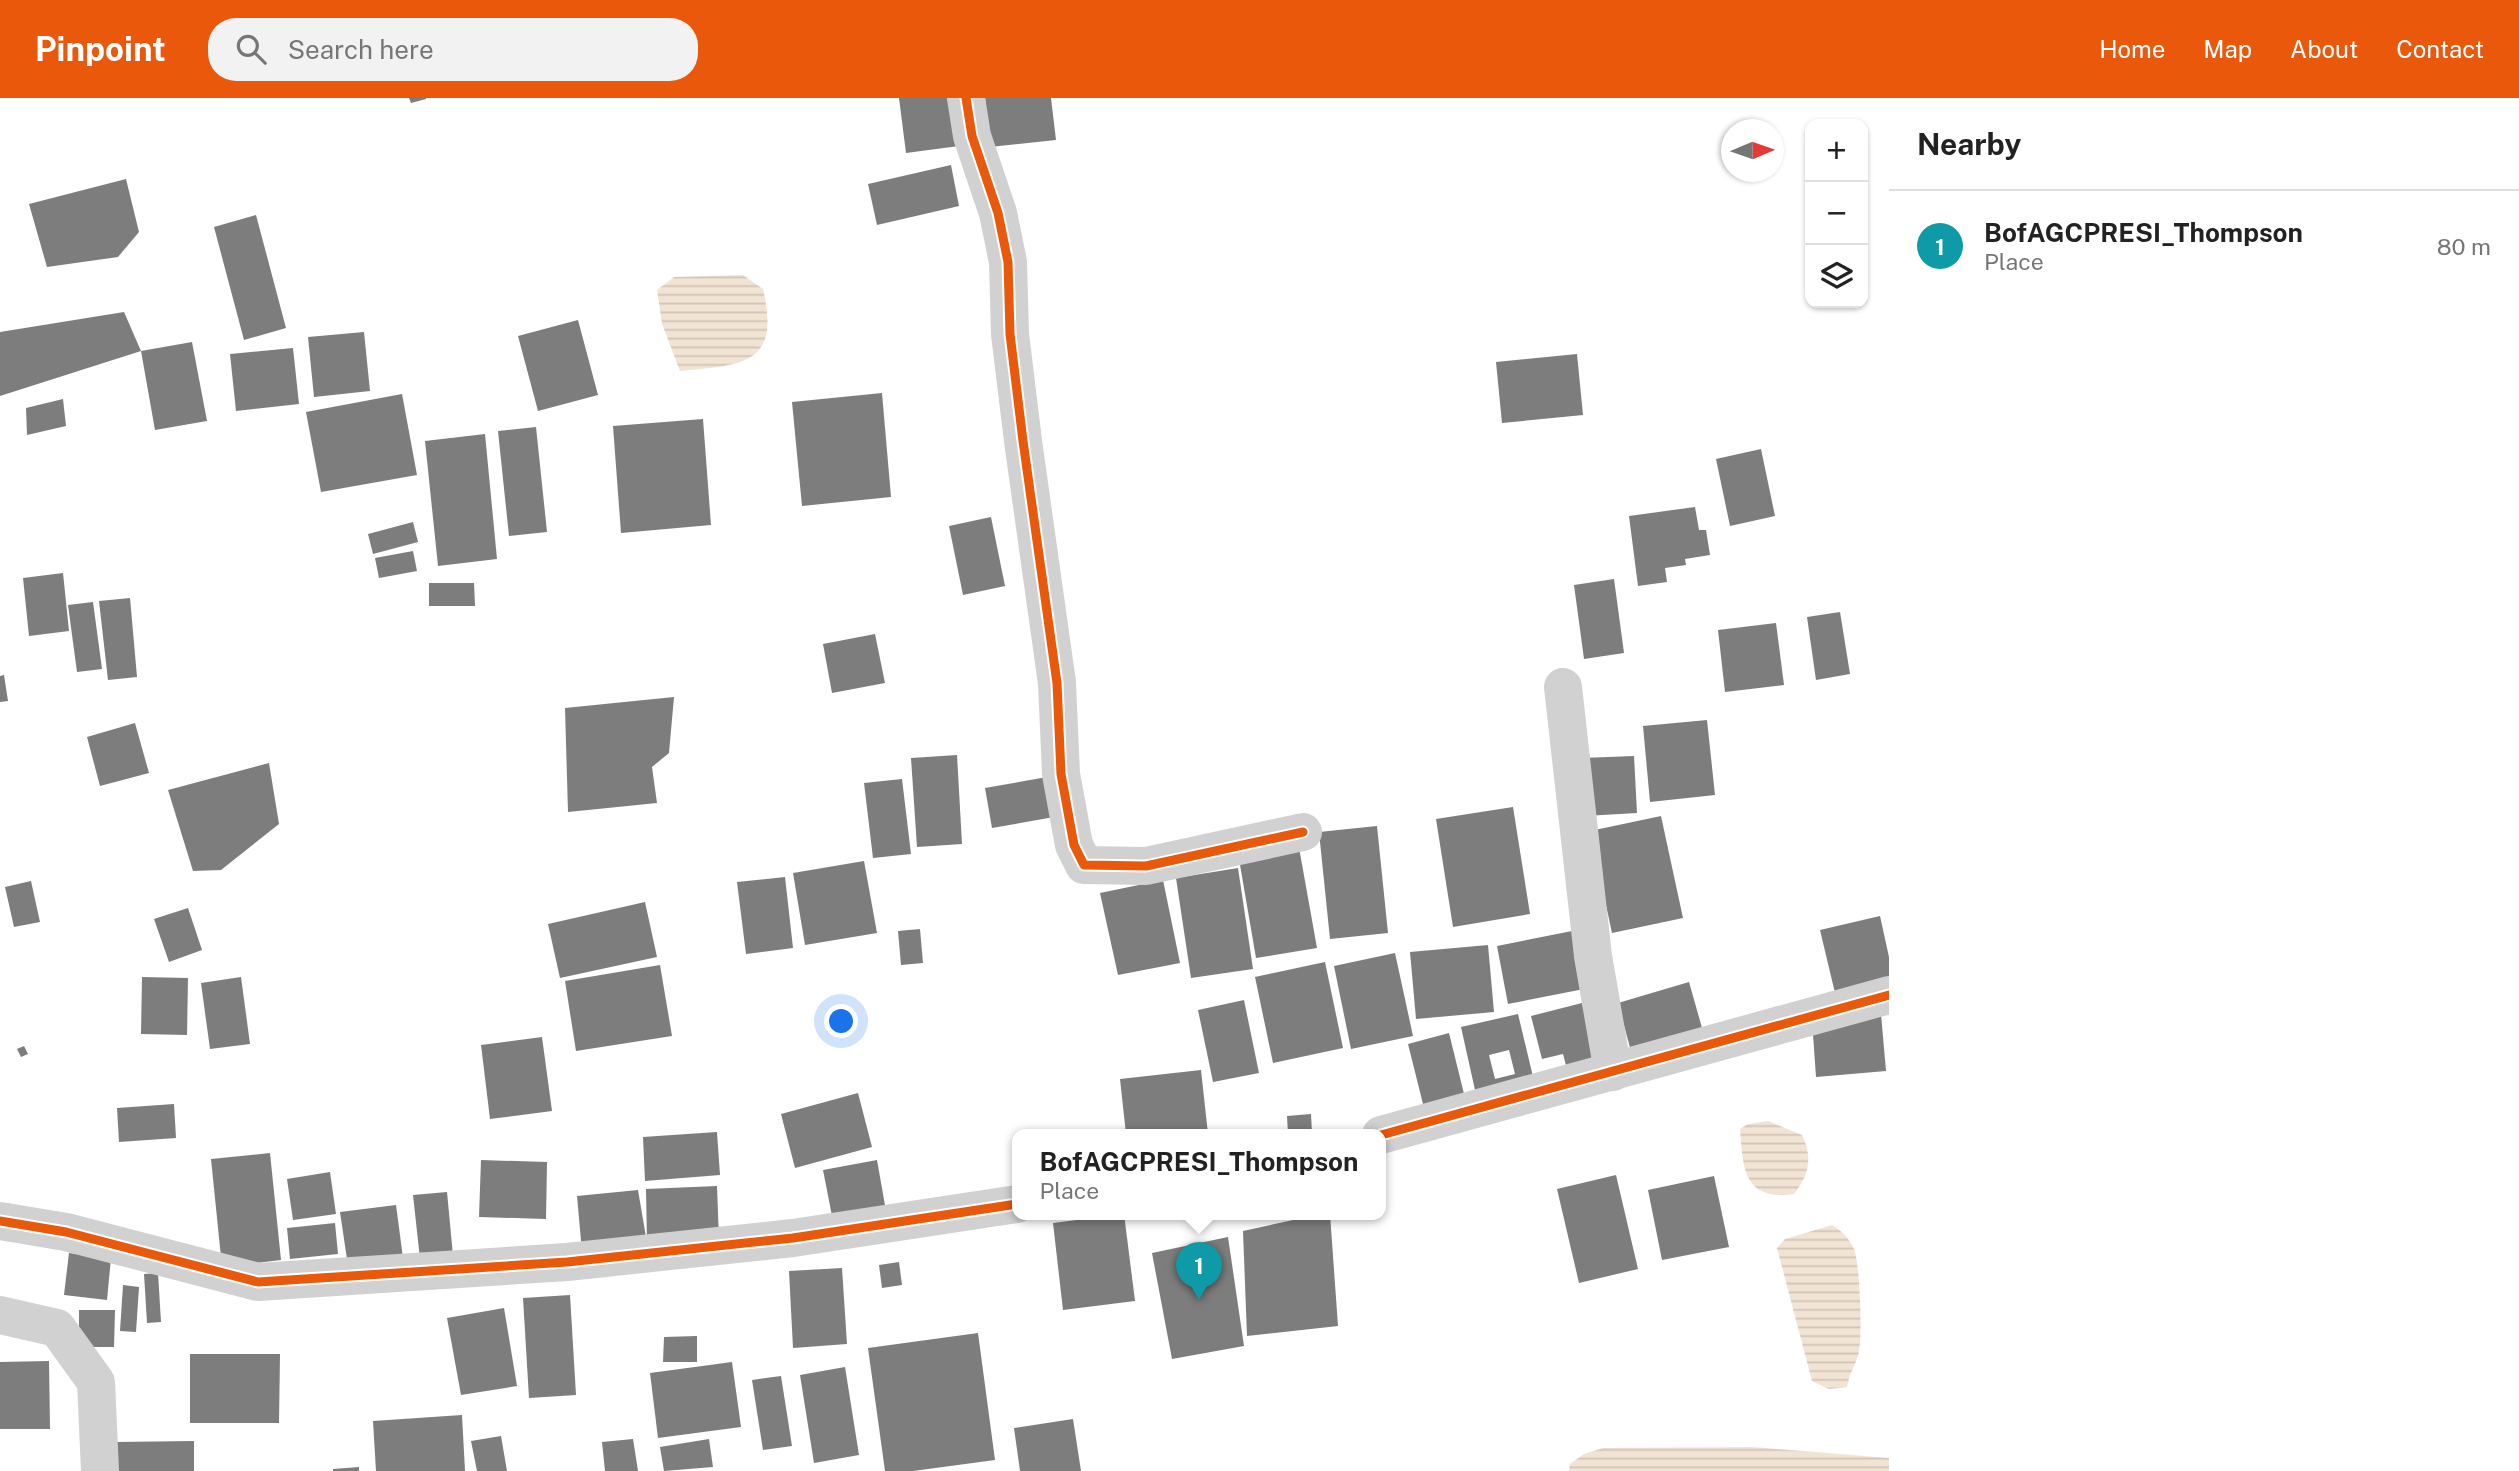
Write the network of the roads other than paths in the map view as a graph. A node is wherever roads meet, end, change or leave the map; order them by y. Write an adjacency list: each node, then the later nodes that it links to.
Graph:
1 (965, 98): 3 (street)
2 (1563, 687): 5 (street)
3 (1303, 832)
4 (1889, 995): 5 (street)
5 (1613, 1072): 6 (street)
6 (1386, 1134)
7 (1012, 1205): 8 (street)
8 (0, 1221)
9 (0, 1315): 10 (street)
10 (100, 1471)

